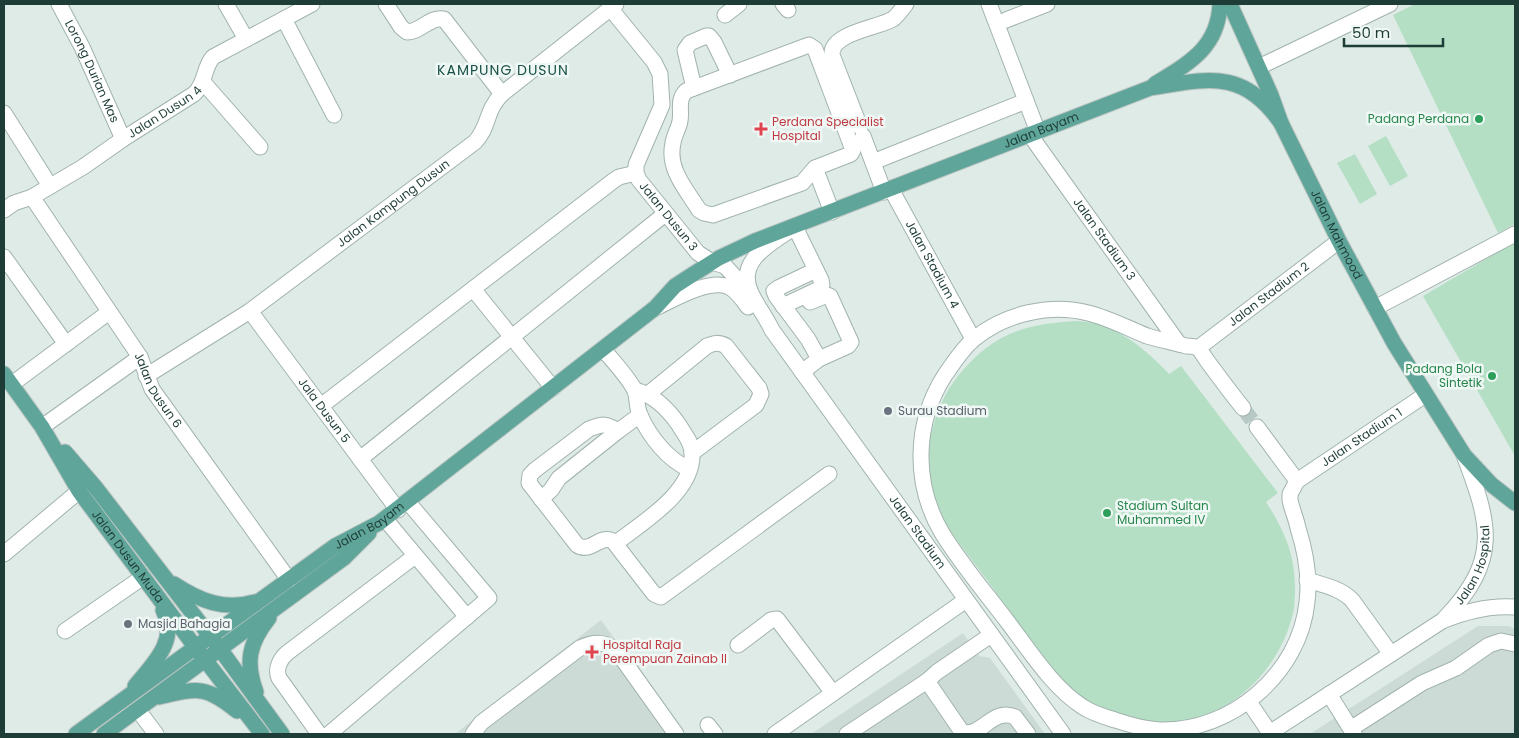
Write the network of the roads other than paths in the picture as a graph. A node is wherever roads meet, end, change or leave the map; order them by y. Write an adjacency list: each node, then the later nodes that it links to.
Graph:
1 (59, 4): 29 (street, Lorong Durian Mas)
2 (226, 4): 16 (street)
3 (312, 4): 14 (street, Jalan Dusun 4)
4 (386, 4): 23 (street)
5 (739, 4): 13 (street)
6 (906, 4): 31 (street, Jalan Stadium 4)
7 (989, 4): 24 (street, Jalan Stadium 3)
8 (1047, 4): 15 (street)
9 (1220, 4): 21 (main road)
10 (1230, 4): 17 (main road, Jalan Mahmood)
11 (1390, 4): 17 (street)
12 (613, 6): 20 (street, Jalan Dusun 3); 23 (street, Jalan Kampung Dusun)
13 (725, 15)
14 (284, 19): 16 (street, Jalan Dusun 4); 26 (street)
15 (1006, 20)
16 (246, 39): 19 (street, Jalan Dusun 4)
17 (1259, 67): 27 (main road, Jalan Mahmood)
18 (730, 75): 22 (street); 22 (street); 32 (street)
19 (203, 82): 29 (street, Jalan Dusun 4); 30 (street)
20 (661, 85): 22 (street); 33 (street, Jalan Dusun 3)
21 (1150, 88): 27 (main road, Jalan Bayam); 28 (main road, Jalan Bayam)
22 (690, 90): 32 (street)
23 (502, 94): 50 (street, Jalan Kampung Dusun)
24 (1026, 101): 28 (street, Jalan Stadium 3); 31 (street)
25 (4, 113): 34 (street)
26 (334, 115)
27 (1281, 123): 42 (main road, Jalan Mahmood)
28 (1034, 133): 35 (main road, Jalan Bayam); 56 (street, Jalan Stadium 3)
29 (123, 139): 34 (street, Jalan Dusun 4)
30 (260, 147)
31 (873, 162): 35 (street, Jalan Stadium 4)
32 (815, 168): 38 (street)
33 (636, 173): 39 (street, Jalan Dusun 3); 45 (street)
34 (50, 186): 36 (street, Jalan Dusun 4)
35 (888, 190): 38 (main road, Jalan Bayam); 54 (street, Jalan Stadium 4)
36 (32, 197): 37 (street, Jalan Dusun 4); 51 (street, Jalan Dusun 6)
37 (4, 210)
38 (832, 212): 40 (main road, Jalan Bayam)
39 (665, 214): 44 (street, Jalan Dusun 3); 53 (street)
40 (795, 227): 44 (main road, Jalan Bayam); 46 (street, Jalan Bayam); 49 (street)
41 (1515, 234): 48 (street)
42 (1339, 241): 48 (main road, Jalan Mahmood); 57 (street, Jalan Stadium 2)
43 (4, 257): 55 (street)
44 (712, 262): 46 (street, Jalan Dusun 3); 47 (main road, Jalan Bayam)
45 (473, 289): 53 (street); 67 (street)
46 (752, 296): 52 (street, Jalan Bayam)
47 (655, 308): 52 (street, Jalan Bayam); 58 (main road, Jalan Bayam)
48 (1375, 308): 66 (main road, Jalan Mahmood)
49 (786, 309): 60 (street); 60 (street)
50 (250, 311): 62 (street, Jalan Kampung Dusun); 67 (street, Jala Dusun 5)
51 (109, 312): 55 (street); 59 (street, Jalan Dusun 6)
52 (772, 330): 61 (street, Jalan Stadium)
53 (512, 337): 64 (street); 75 (street)
54 (973, 339): 56 (street); 91 (street)
55 (66, 344): 63 (street)
56 (1179, 344): 57 (street)
57 (1198, 348): 68 (street)
58 (603, 349): 64 (main road, Jalan Bayam); 65 (street)
59 (140, 357): 62 (street, Jalan Dusun 6); 70 (street)
60 (819, 359): 61 (street)
61 (802, 372): 94 (street, Jalan Stadium)
62 (146, 376): 88 (street, Jalan Dusun 6)
63 (8, 379): 70 (main road, Jalan Dusun Muda)
64 (553, 388): 82 (main road, Jalan Bayam)
65 (642, 392): 69 (street); 73 (street); 73 (street)
66 (1426, 395): 74 (main road, Jalan Mahmood); 78 (street, Jalan Stadium 1)
67 (321, 406): 75 (street, Jala Dusun 5)
68 (1242, 408)
69 (640, 416): 72 (street); 76 (street)
70 (42, 427): 79 (main road, Jalan Dusun Muda); 87 (main road)
71 (1257, 427): 78 (street)
72 (618, 431): 80 (street); 80 (street)
73 (692, 453): 76 (street)
74 (1464, 455): 81 (main road); 97 (street, Jalan Hospital)
75 (360, 460): 82 (street, Jala Dusun 5)
76 (689, 469): 84 (street)
77 (830, 474): 84 (street)
78 (1297, 481): 89 (street)
79 (79, 491): 85 (street); 90 (main road, Jalan Dusun Muda)
80 (541, 499): 84 (street)
81 (1515, 504)
82 (403, 506): 83 (main road, Jalan Bayam); 96 (street, Jala Dusun 5)
83 (382, 521): 86 (street); 88 (main road, Jalan Bayam); 93 (main road)
84 (616, 544)
85 (4, 554)
86 (415, 556): 96 (street); 119 (street)
87 (165, 578): 92 (main road); 100 (main road)
88 (289, 580): 92 (main road, Jalan Bayam)
89 (1307, 580): 104 (street); 110 (street)
90 (146, 582): 98 (street); 103 (main road, Jalan Dusun Muda); 109 (main road)
91 (987, 594): 94 (street); 110 (street)
92 (261, 600): 100 (main road, Jalan Bayam)
93 (288, 600): 100 (main road); 112 (main road)
94 (969, 603): 99 (street, Jalan Stadium); 106 (street)
95 (1515, 607): 97 (street, Jalan Hospital)
96 (467, 617): 120 (street)
97 (1442, 621): 104 (street, Jalan Hospital)
98 (65, 631)
99 (992, 635): 105 (street); 126 (street, Jalan Stadium)
100 (216, 643): 103 (main road); 112 (main road)
101 (1515, 644): 114 (street)
102 (738, 645): 106 (street)
103 (200, 654): 108 (main road); 109 (main road); 113 (main road, Jalan Dusun Muda)
104 (1391, 654): 107 (street, Jalan Hospital)
105 (927, 681): 124 (street); 125 (street)
106 (833, 693): 123 (street)
107 (1329, 694): 114 (street); 127 (street, Jalan Hospital)
108 (153, 699): 111 (main road); 113 (main road)
109 (122, 702): 115 (main road)
110 (1249, 702): 127 (street)
111 (138, 710): 116 (main road); 117 (street)
112 (270, 718): 118 (main road)
113 (260, 731)
114 (1353, 731)
115 (76, 734)
116 (104, 734)
117 (156, 734)
118 (282, 734)
119 (319, 734)
120 (329, 734)
121 (473, 734): 122 (street)
122 (676, 734)
123 (775, 734)
124 (847, 734)
125 (1028, 734)
126 (1063, 734)
127 (1269, 734)

